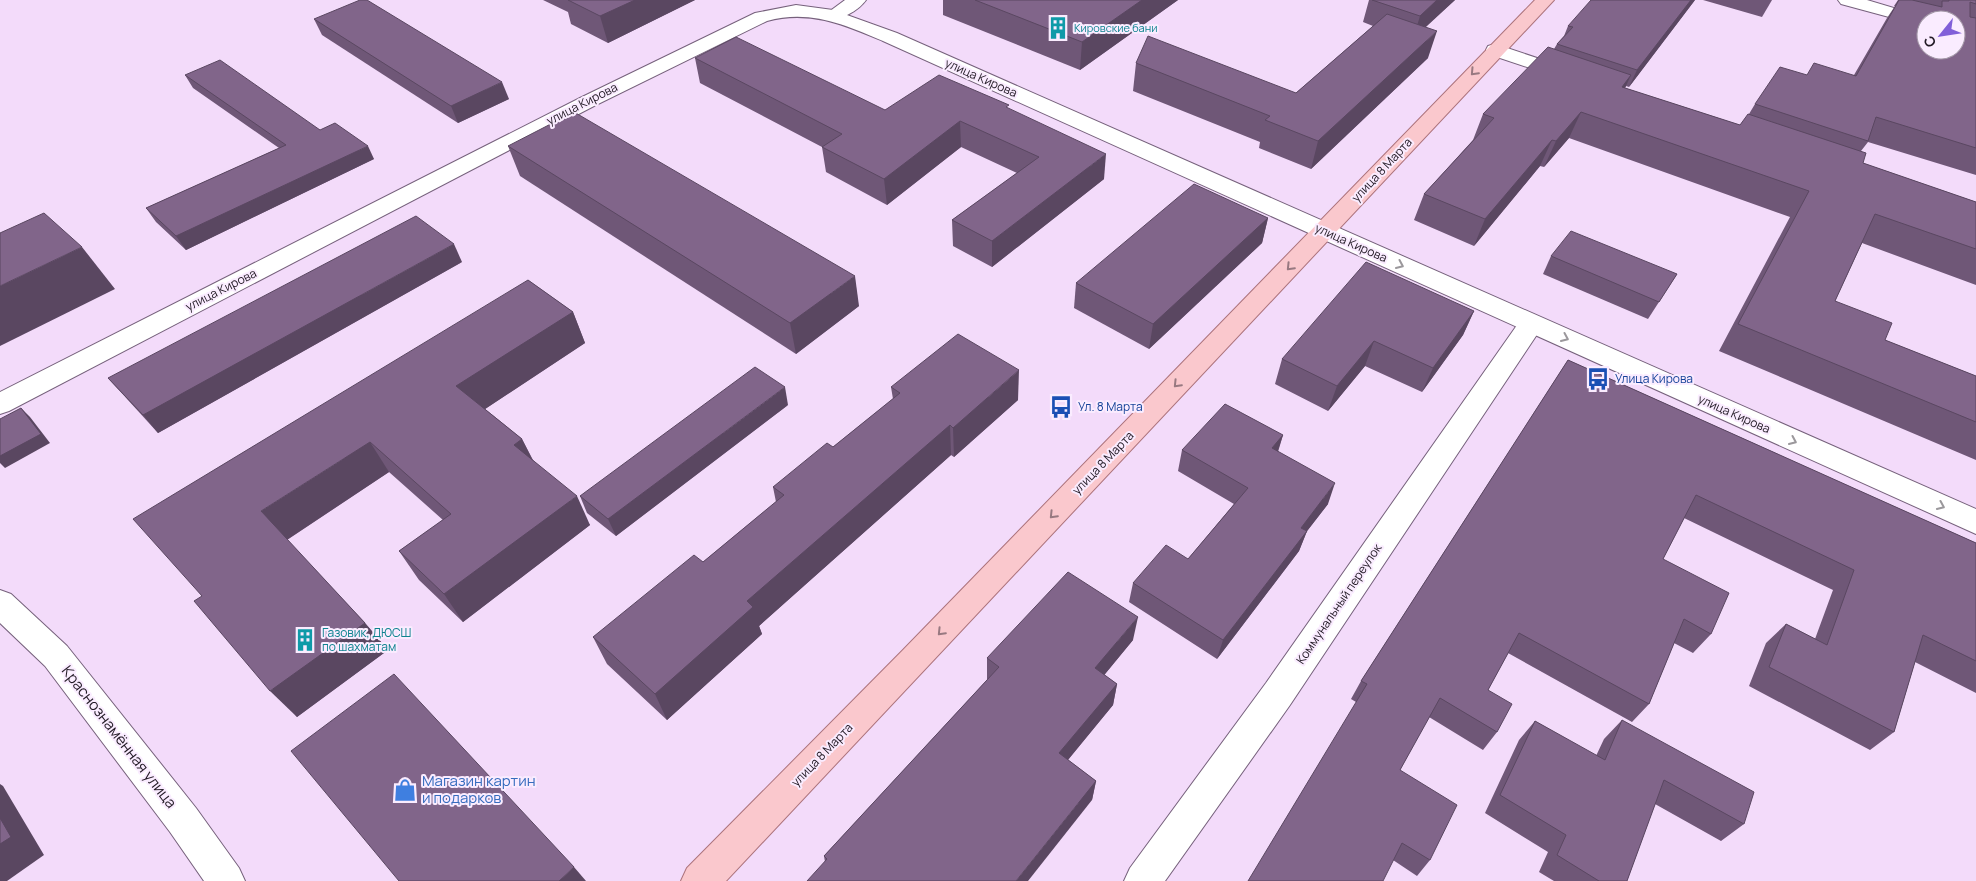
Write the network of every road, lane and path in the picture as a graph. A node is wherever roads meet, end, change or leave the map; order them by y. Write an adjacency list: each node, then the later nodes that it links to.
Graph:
1 (857, 0): 4 (main road)
2 (1545, 0): 6 (main road, улица 8 Марта)
3 (1848, 0): 5 (main road)
4 (835, 14): 8 (main road, улица Кирова); 10 (main road, улица Кирова)
5 (1916, 19)
6 (1495, 50): 7 (main road); 8 (main road, улица 8 Марта, one-way to 8)
7 (1588, 82)
8 (1323, 232): 9 (main road, улица Кирова, one-way to 9); 14 (main road, улица 8 Марта, one-way to 14)
9 (1532, 324): 11 (main road, улица Кирова, one-way to 11); 15 (main road, Коммунальный переулок)
10 (0, 404)
11 (1976, 522)
12 (0, 603): 13 (main road, Краснознамённая улица)
13 (226, 881)
14 (700, 881)
15 (1143, 881)

